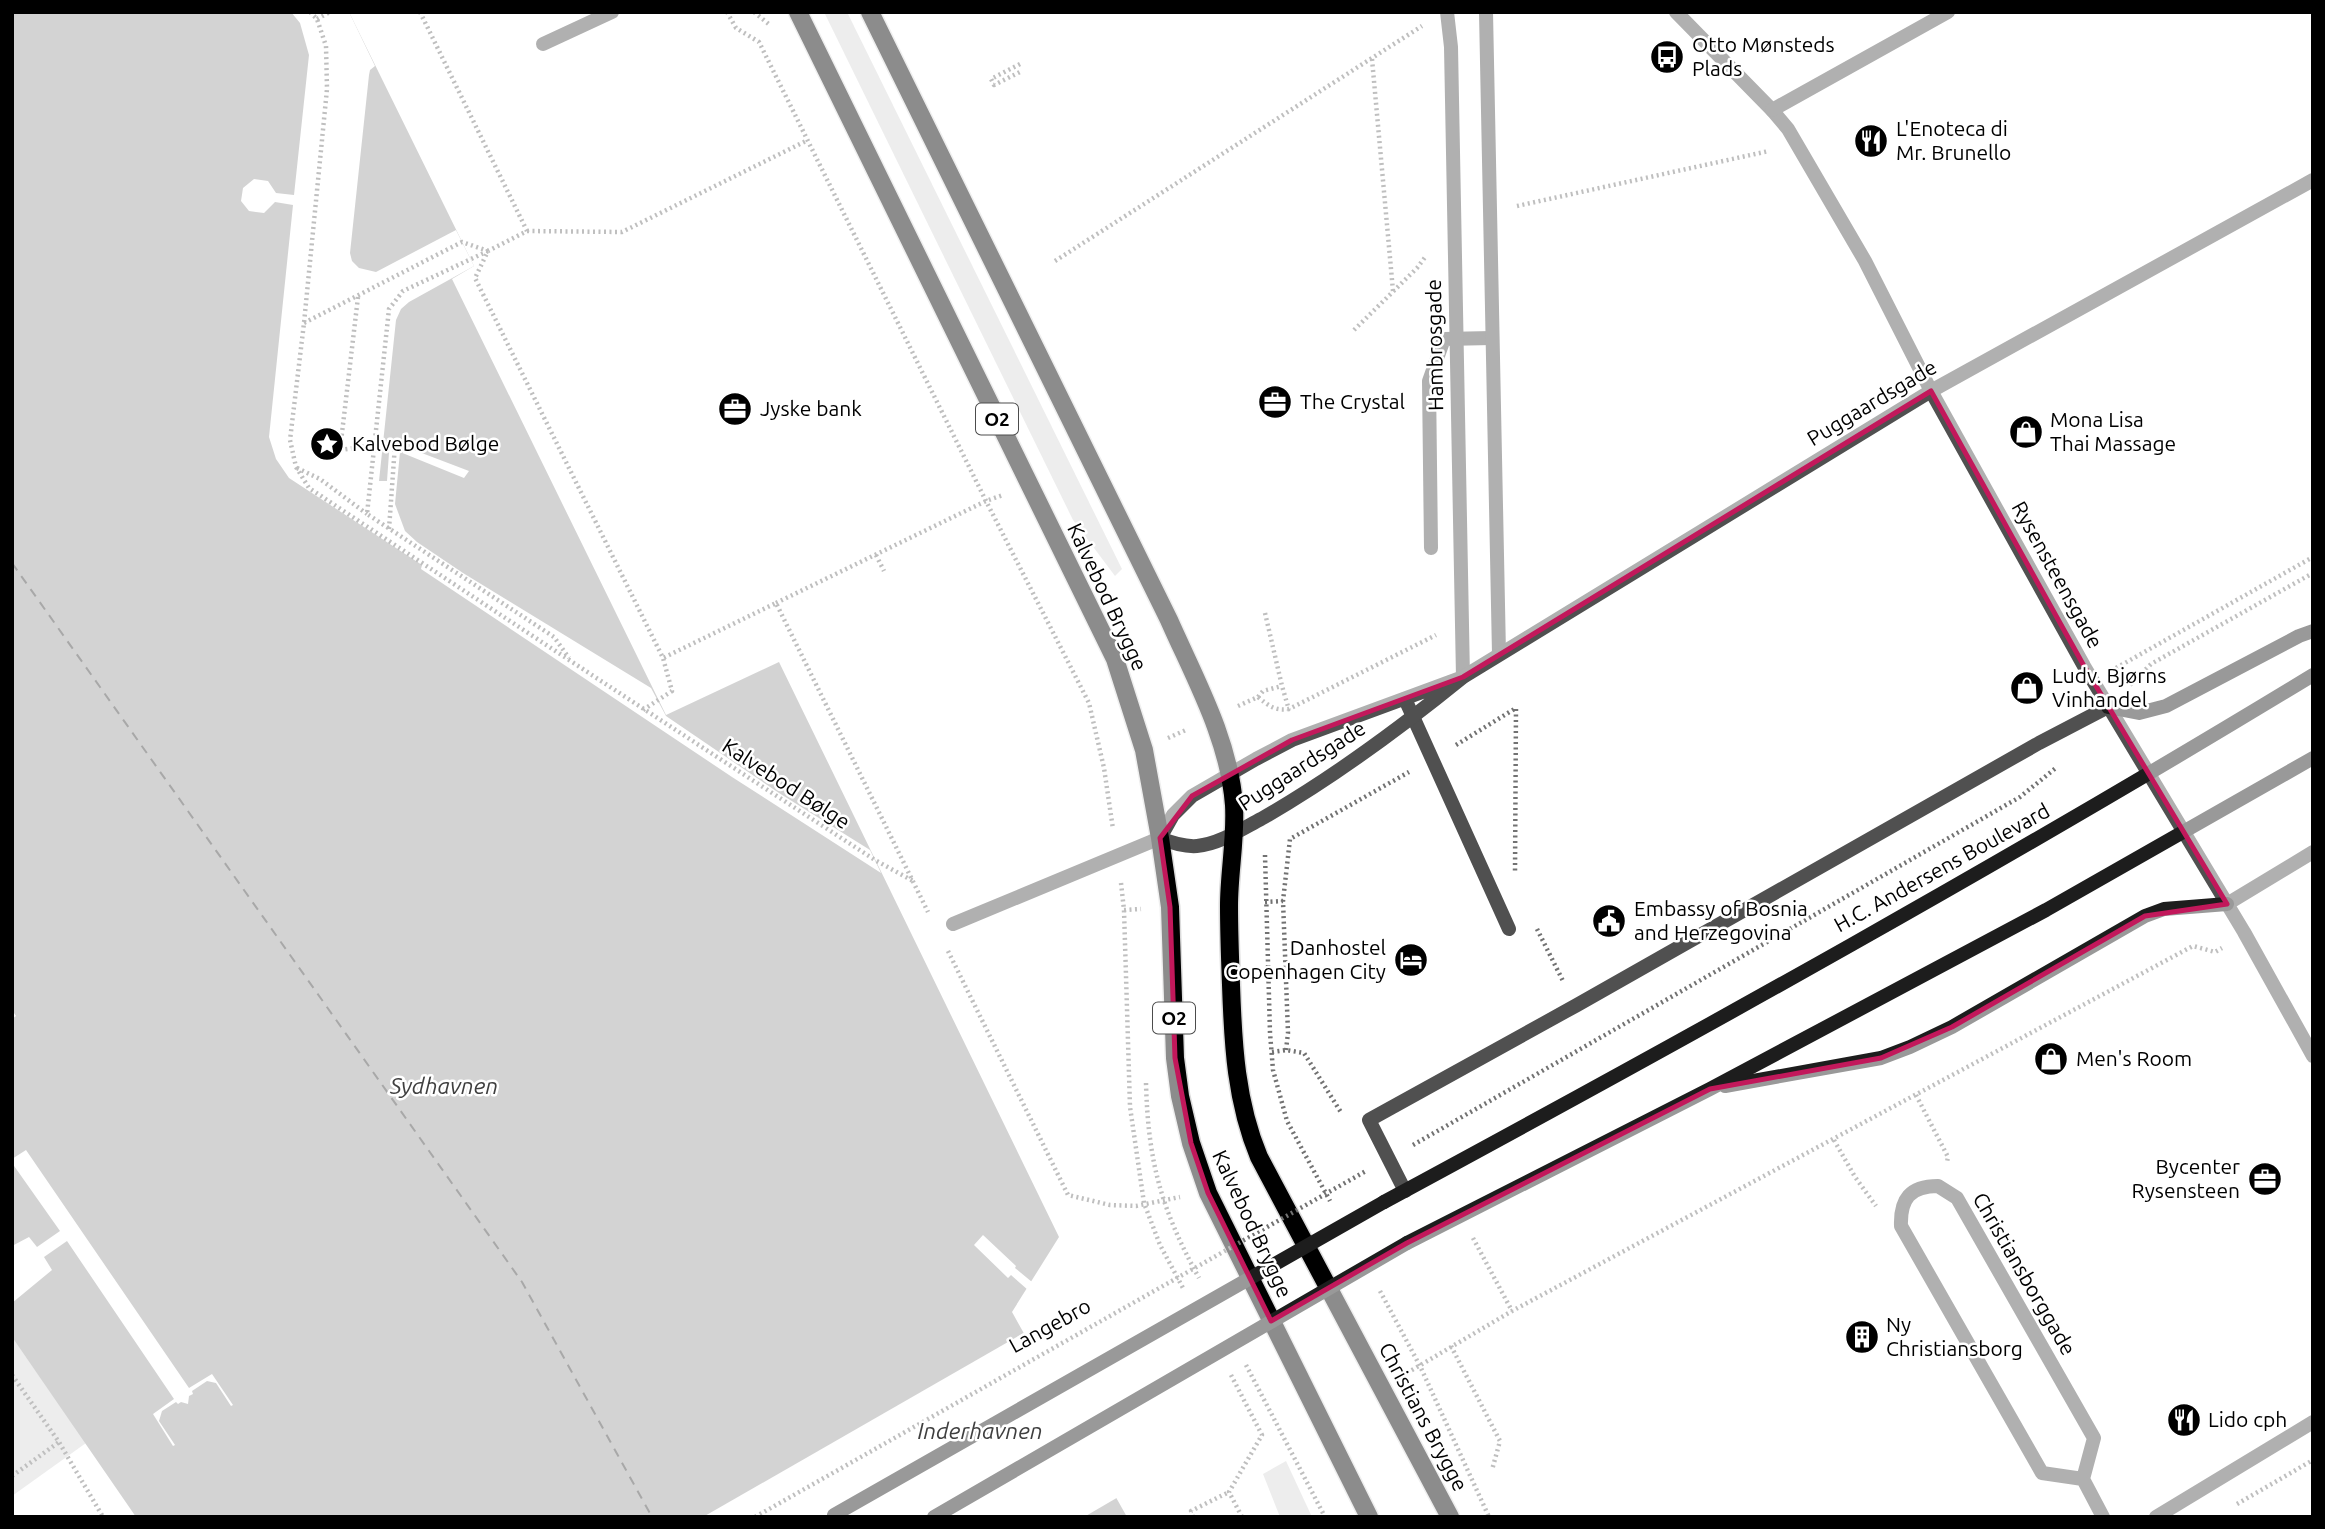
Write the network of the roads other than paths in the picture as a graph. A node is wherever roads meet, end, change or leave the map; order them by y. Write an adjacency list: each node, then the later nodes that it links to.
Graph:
1 (612, 12): 8 (street)
2 (798, 12): 27 (main road, Kalvebod Brygge / O2)
3 (870, 12): 23 (main road, Kalvebod Brygge)
4 (1447, 12): 11 (street, Hambrosgade)
5 (1486, 12): 12 (street)
6 (1676, 12): 9 (street)
7 (1948, 12): 9 (street)
8 (543, 44)
9 (1773, 110): 13 (street, Rysensteensgade)
10 (2313, 180): 13 (street, Puggaardsgade)
11 (1456, 338): 12 (street); 14 (street); 18 (street, Hambrosgade)
12 (1492, 338): 16 (street)
13 (1931, 391): 16 (street, Puggaardsgade); 20 (street, Rysensteensgade)
14 (1431, 548)
15 (2313, 631): 20 (street)
16 (1499, 654): 18 (street, Puggaardsgade)
17 (2313, 675): 24 (street, H.C. Andersens Boulevard)
18 (1463, 677): 19 (street, Puggaardsgade); 21 (street, Puggaardsgade)
19 (1405, 699): 21 (street); 23 (street, Puggaardsgade)
20 (2108, 707): 24 (street, Rysensteensgade); 34 (street)
21 (1413, 718): 26 (street, Puggaardsgade); 31 (street)
22 (2313, 758): 25 (street)
23 (1229, 774): 26 (main road, Kalvebod Brygge); 27 (street, Puggaardsgade)
24 (2149, 774): 25 (street, Rysensteensgade); 34 (street, H.C. Andersens Boulevard)
25 (2184, 831): 29 (street, Rysensteensgade); 33 (street)
26 (1234, 834): 27 (street, Puggaardsgade); 35 (main road, Kalvebod Brygge)
27 (1160, 838): 30 (street); 41 (main road, Kalvebod Brygge / O2)
28 (2313, 852): 29 (street)
29 (2227, 904): 32 (street, Rysensteensgade); 33 (street)
30 (953, 924)
31 (1509, 929)
32 (2313, 1056)
33 (1710, 1088): 40 (street, bridge)
34 (1405, 1191): 39 (street, H.C. Andersens Boulevard, bridge)
35 (1355, 1339): 42 (main road, Christians Brygge)
36 (2313, 1422): 38 (street)
37 (2083, 1479): 37 (street, Christiansborggade); 43 (street)
38 (2166, 1514)
39 (831, 1517)
40 (934, 1517)
41 (1369, 1517)
42 (1450, 1517)
43 (2103, 1517)

